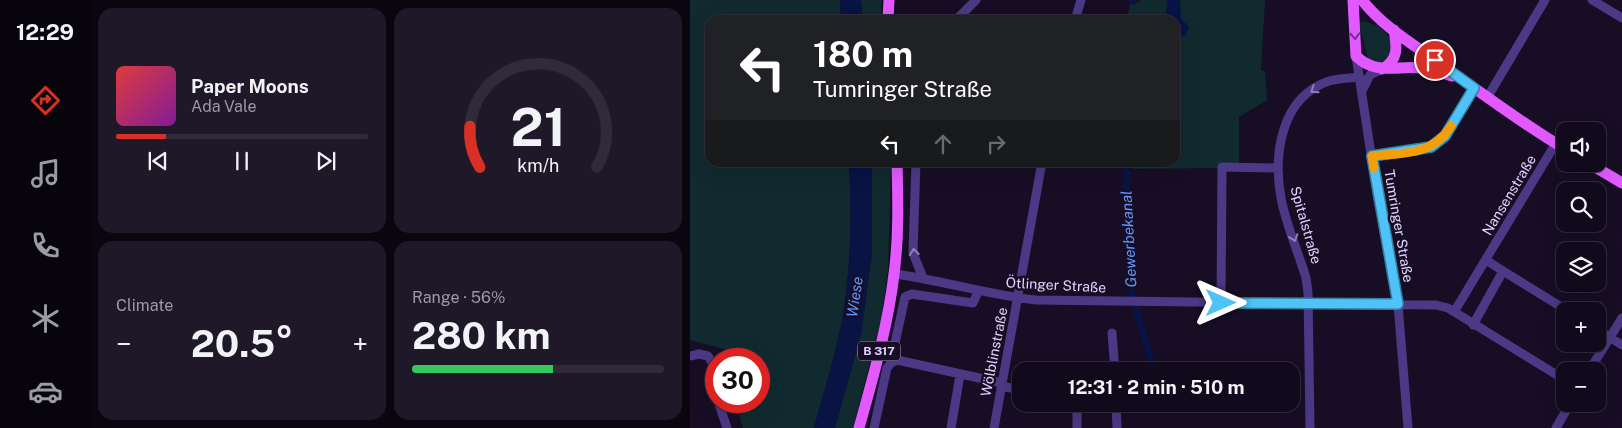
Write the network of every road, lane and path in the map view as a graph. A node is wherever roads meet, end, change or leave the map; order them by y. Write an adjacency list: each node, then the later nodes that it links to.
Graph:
1 (889, 0): 8 (main road)
2 (976, 0): 9 (street)
3 (1081, 0): 10 (street)
4 (1353, 0): 11 (main road, Tumringer Straße)
5 (1362, 0): 12 (main road)
6 (1545, 0): 21 (street)
7 (1592, 0): 13 (street)
8 (888, 15)
9 (961, 15)
10 (1076, 15)
11 (1354, 16): 12 (main road); 15 (main road, Tumringer Straße, one-way to 15)
12 (1375, 16): 14 (main road)
13 (1622, 18)
14 (1394, 30): 16 (main road); 18 (main road)
15 (1356, 56): 16 (main road); 17 (street, Tumringer Straße)
16 (1380, 70): 18 (main road); 20 (street)
17 (1360, 76): 20 (street, Tumringer Straße); 28 (street, Spitalstraße, one-way to 28)
18 (1460, 79): 19 (main road)
19 (1474, 88): 21 (main road); 24 (street)
20 (1363, 89): 24 (street, Tumringer Straße)
21 (1487, 98): 22 (main road)
22 (1556, 143)
23 (1556, 152): 31 (street, Nansenstraße)
24 (1372, 156): 39 (street, Tumringer Straße)
25 (897, 167): 33 (main road, B 317)
26 (916, 167): 34 (street, one-way to 26)
27 (1041, 167): 36 (street, Wölblinstraße)
28 (1278, 168): 37 (street); 38 (street, Spitalstraße, one-way to 38)
29 (1603, 172): 30 (main road)
30 (1622, 183)
31 (1486, 260): 32 (street); 41 (street, Nansenstraße)
32 (1504, 271): 40 (street); 43 (street)
33 (894, 274): 34 (street, Ötlinger Straße); 63 (main road, B 317)
34 (923, 278): 35 (street, Ötlinger Straße)
35 (978, 292): 36 (street, Ötlinger Straße); 50 (street)
36 (1018, 298): 37 (street, Ötlinger Straße); 55 (street, Wölblinstraße)
37 (1221, 303): 38 (street, Ötlinger Straße)
38 (1309, 303): 39 (street, Ötlinger Straße); 68 (street, Spitalstraße)
39 (1398, 304): 41 (street, Ötlinger Straße); 69 (street, Tumringer Straße)
40 (1556, 304)
41 (1454, 312): 43 (street, Ötlinger Straße)
42 (1622, 318): 46 (street)
43 (1473, 325): 54 (street, Ötlinger Straße)
44 (1112, 333): 51 (street)
45 (1606, 335): 46 (street)
46 (1610, 338): 47 (street); 52 (street)
47 (1622, 345)
48 (705, 355): 49 (street)
49 (690, 356)
50 (897, 360): 53 (street); 61 (street)
51 (1114, 362)
52 (1595, 362)
53 (960, 375): 55 (street); 64 (street)
54 (1556, 375)
55 (1002, 385): 56 (street); 65 (street, Wölblinstraße)
56 (1012, 388)
57 (1077, 412): 66 (street)
58 (1116, 412): 67 (street)
59 (1565, 412): 70 (street)
60 (722, 413): 62 (street)
61 (877, 427)
62 (727, 428)
63 (859, 428)
64 (950, 428)
65 (994, 428)
66 (1077, 428)
67 (1117, 428)
68 (1310, 428)
69 (1408, 428)
70 (1556, 428)

